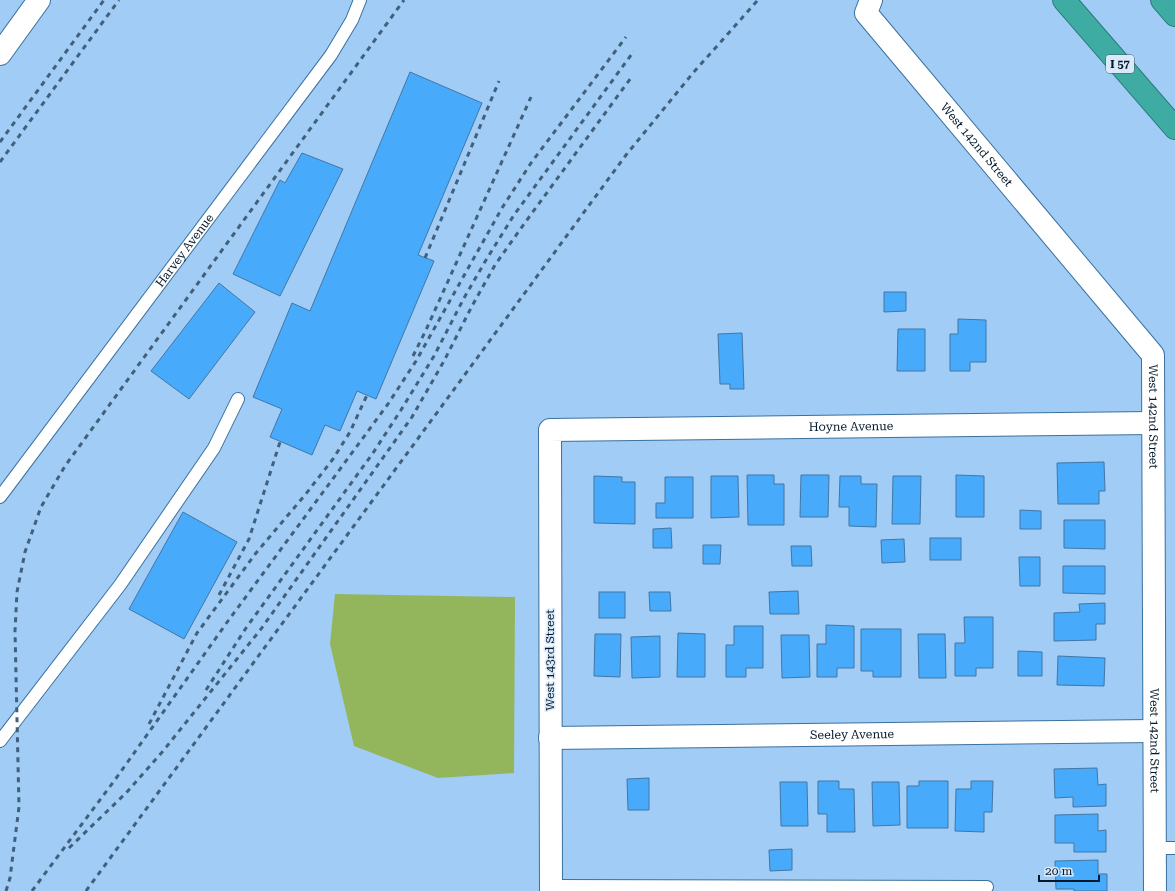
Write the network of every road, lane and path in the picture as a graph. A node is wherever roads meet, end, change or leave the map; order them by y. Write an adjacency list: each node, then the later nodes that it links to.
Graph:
1 (39, 0): 7 (street)
2 (360, 0): 12 (lane, Harvey Avenue)
3 (870, 0): 10 (street, West 142nd Street)
4 (1064, 0): 8 (highway, I 57)
5 (1162, 0): 6 (highway)
6 (1175, 15)
7 (0, 54)
8 (1175, 128)
9 (238, 398): 15 (lane)
10 (1153, 423): 11 (street, Hoyne Avenue); 13 (street, West 142nd Street)
11 (550, 430): 14 (street, West 143rd Street)
12 (0, 496)
13 (1154, 731): 14 (street, Seeley Avenue); 16 (street, West 142nd Street)
14 (550, 738): 18 (street, West 143rd Street)
15 (0, 741)
16 (1165, 848): 19 (street, West 142nd Street)
17 (987, 887): 18 (lane)
18 (551, 889)
19 (1155, 891)

